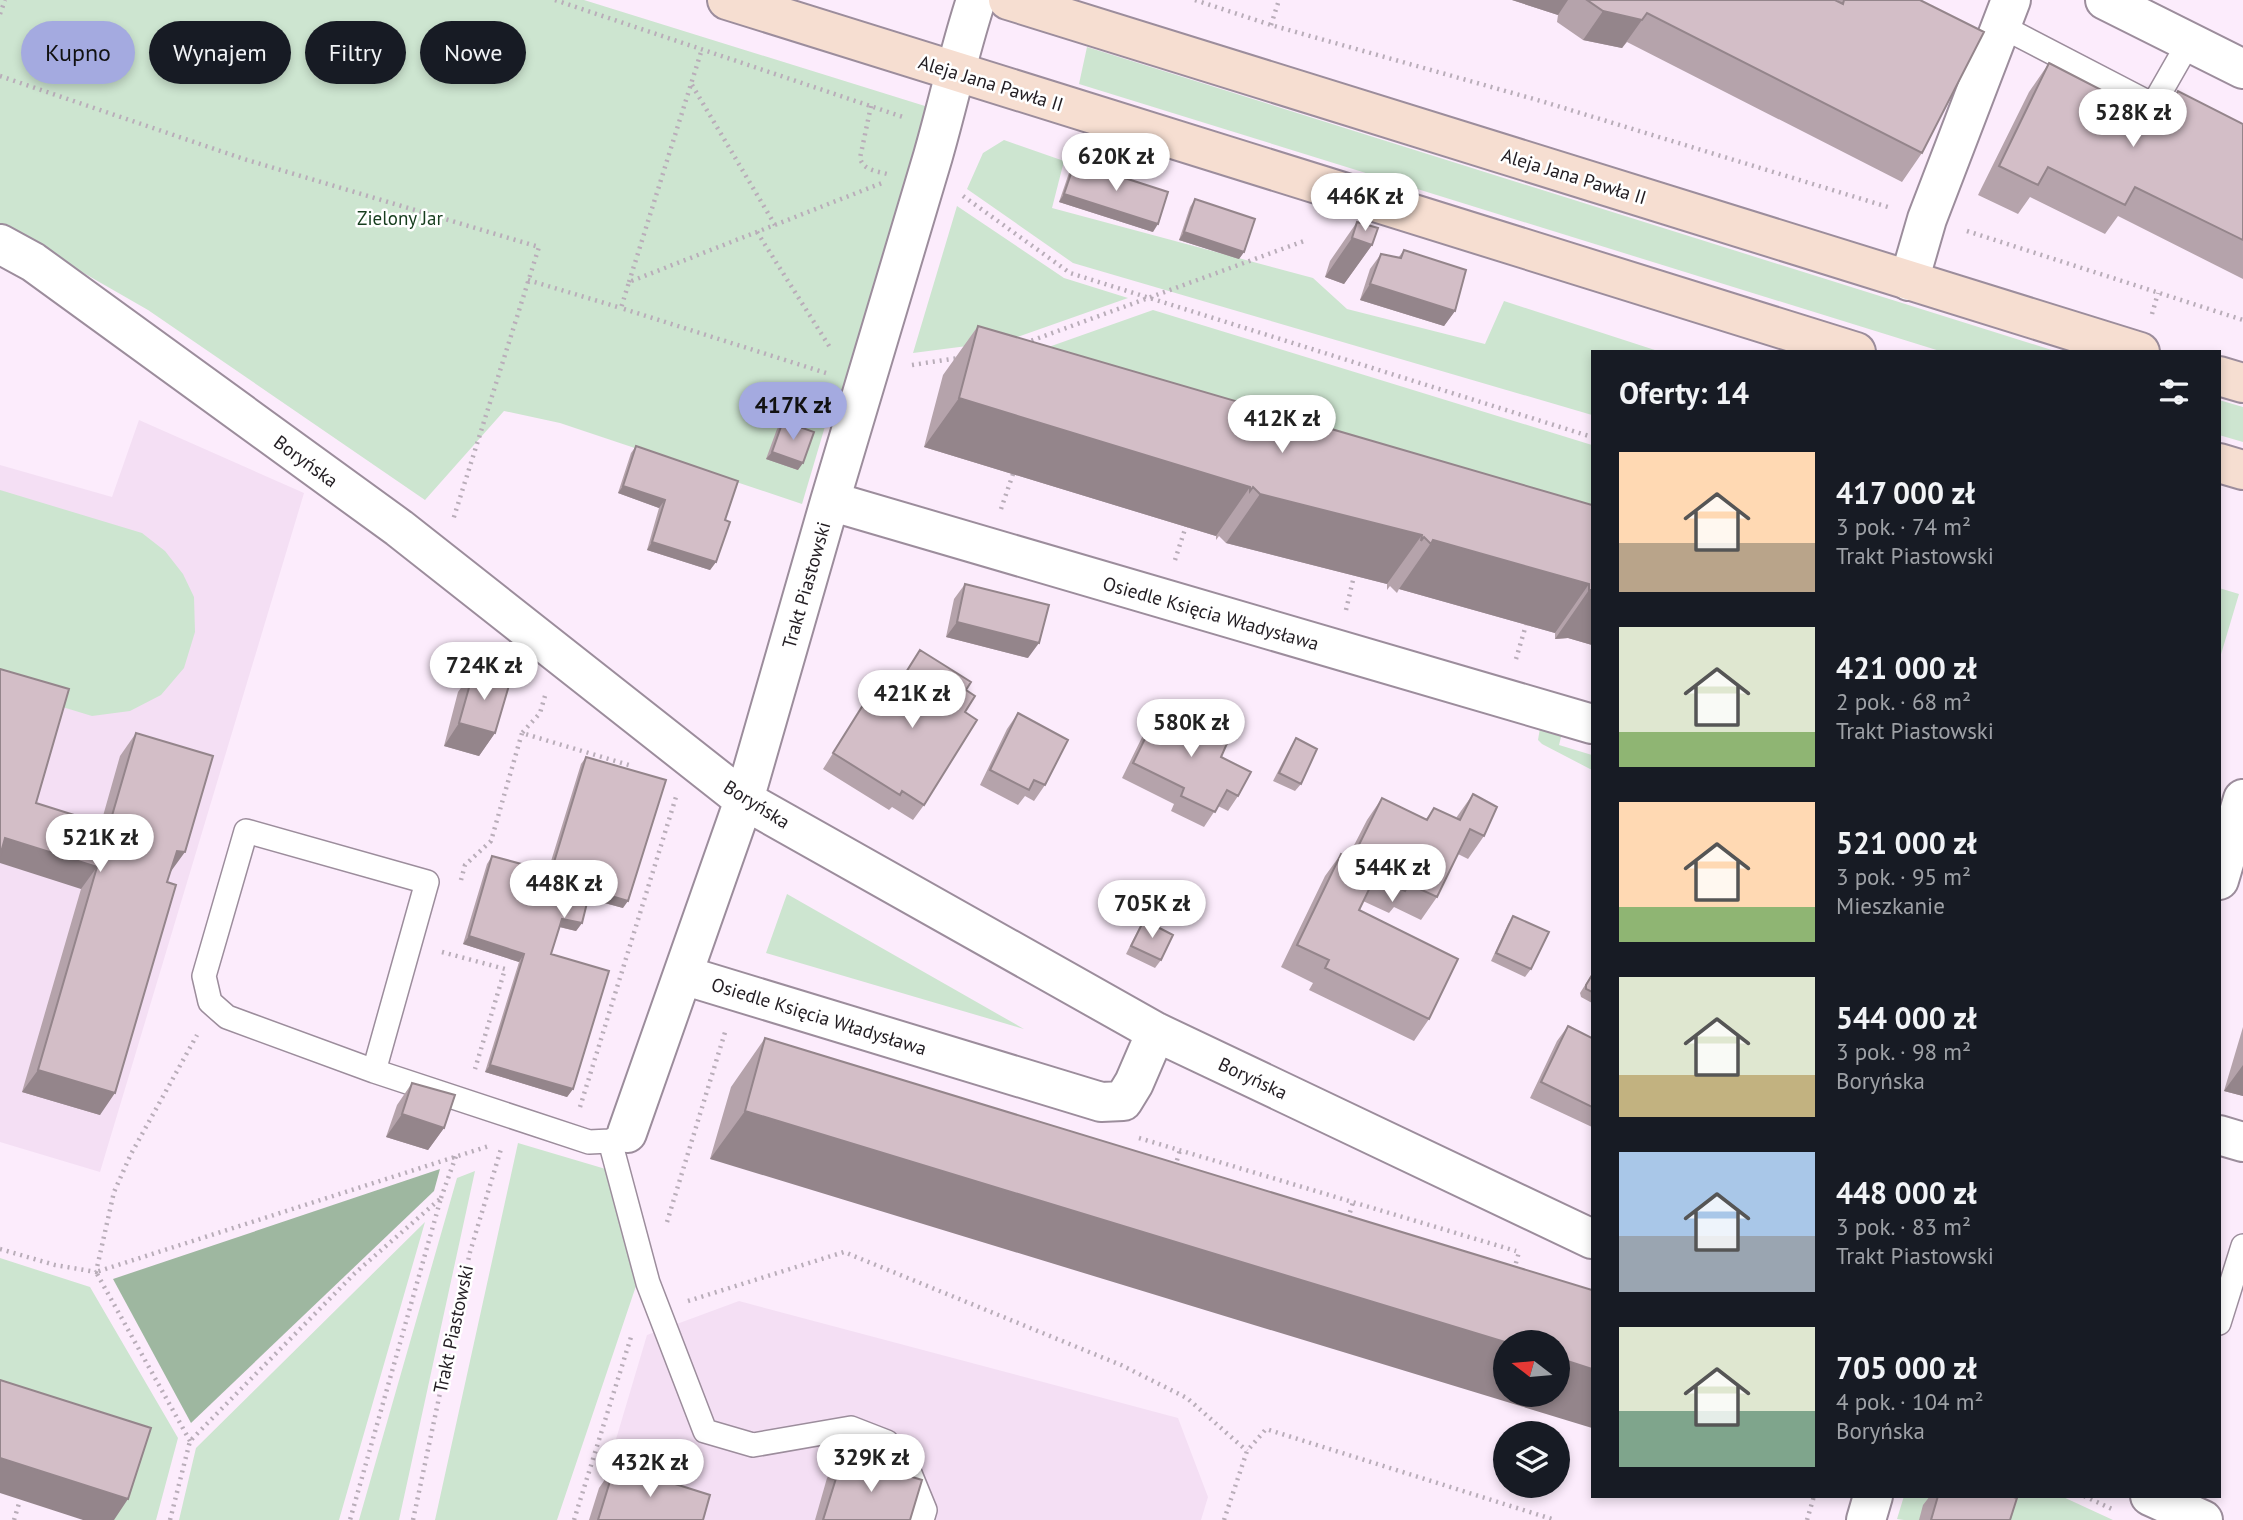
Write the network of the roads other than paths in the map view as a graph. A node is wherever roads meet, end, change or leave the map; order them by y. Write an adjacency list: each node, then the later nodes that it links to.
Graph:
1 (727, 0): 8 (street, Aleja Jana Pawła II)
2 (1009, 0): 10 (street, Aleja Jana Pawła II)
3 (2105, 0): 6 (street)
4 (2006, 13): 6 (lane); 10 (street)
5 (971, 15): 8 (street, Trakt Piastowski)
6 (2189, 42): 7 (street)
7 (2243, 69)
8 (954, 72): 11 (street, Aleja Jana Pawła II); 17 (street, Trakt Piastowski)
9 (0, 244): 20 (street, Boryńska)
10 (1909, 281): 12 (street, Aleja Jana Pawła II)
11 (1850, 350)
12 (2133, 350)
13 (2221, 377): 14 (street)
14 (2243, 383)
15 (2221, 464): 16 (street)
16 (2243, 470)
17 (830, 501): 18 (street, Osiedle Księcia Władysława); 20 (street, Trakt Piastowski)
18 (1591, 724)
19 (2243, 799): 21 (street)
20 (744, 800): 22 (street, Trakt Piastowski); 23 (street, Boryńska)
21 (2221, 873)
22 (683, 975): 23 (street, Osiedle Księcia Władysława); 26 (street, Trakt Piastowski)
23 (1156, 1032): 28 (street, Boryńska)
24 (374, 1071): 24 (lane); 26 (lane)
25 (2221, 1136): 27 (street)
26 (619, 1137): 33 (lane)
27 (2243, 1142)
28 (1591, 1239)
29 (2243, 1246): 30 (lane)
30 (2221, 1317)
31 (1873, 1498): 34 (street)
32 (2157, 1498): 35 (street)
33 (922, 1520)
34 (1866, 1520)
35 (2203, 1520)

